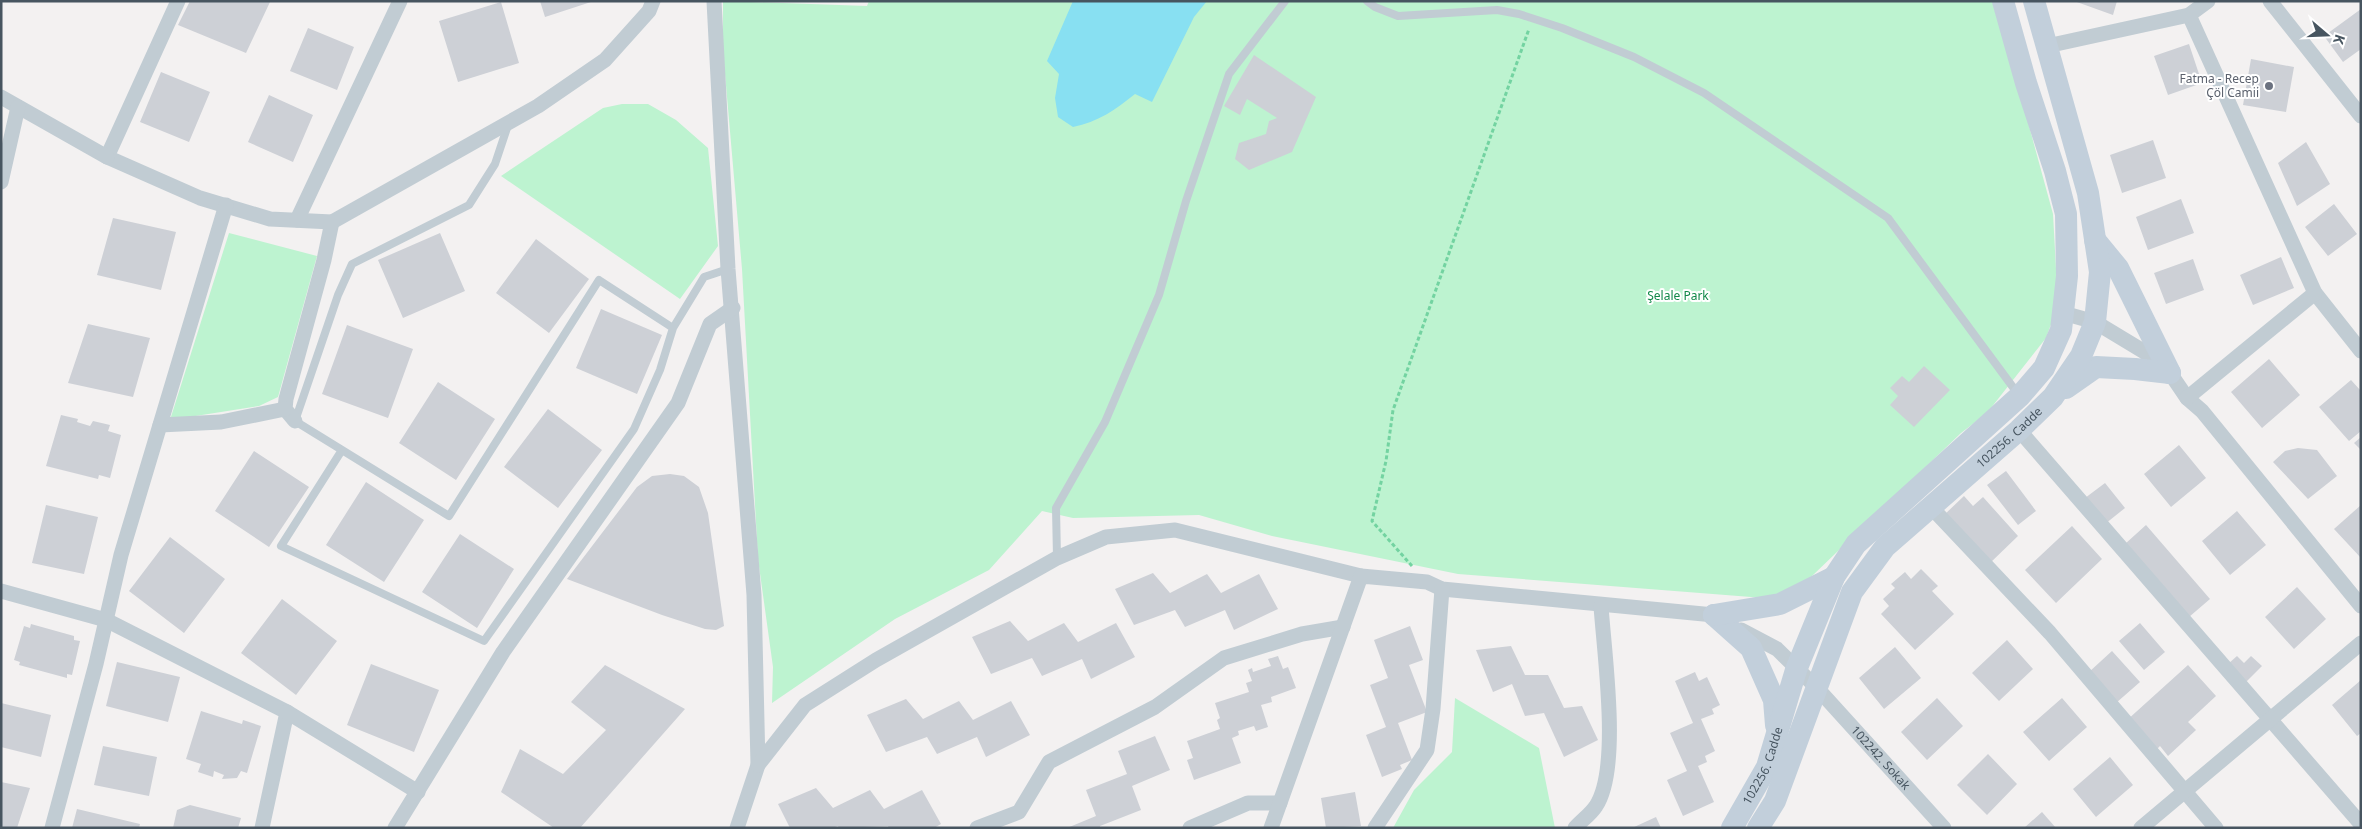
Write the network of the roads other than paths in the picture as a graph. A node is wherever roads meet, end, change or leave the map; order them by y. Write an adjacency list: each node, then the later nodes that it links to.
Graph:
1 (178, 1): 17 (street)
2 (400, 1): 20 (street)
3 (653, 1): 16 (street)
4 (714, 1): 23 (street)
5 (1285, 1): 40 (lane)
6 (1367, 1): 31 (lane)
7 (2003, 1): 26 (street, 102256. Cadde)
8 (2034, 1): 12 (street, 102256. Cadde)
9 (2208, 1): 11 (street)
10 (2270, 1): 15 (street)
11 (2189, 15): 12 (street); 24 (street)
12 (2047, 46): 22 (street, 102256. Cadde)
13 (1, 97): 14 (street)
14 (18, 107): 17 (street); 18 (street)
15 (2361, 116)
16 (509, 120): 21 (street); 35 (lane)
17 (106, 157): 19 (street)
18 (1, 182)
19 (226, 204): 20 (street); 36 (street)
20 (297, 220): 21 (street)
21 (332, 222): 34 (street)
22 (2095, 240): 27 (street, 102256. Cadde); 30 (street)
23 (728, 269): 25 (street); 28 (lane)
24 (2315, 293): 29 (street); 33 (street)
25 (733, 308): 56 (street); 57 (street)
26 (2064, 313): 27 (street); 31 (street, 102256. Cadde)
27 (2095, 322): 30 (street); 32 (street, 102256. Cadde)
28 (673, 328): 38 (lane); 38 (lane)
29 (2361, 351)
30 (2170, 373): 32 (street); 33 (street)
31 (2020, 396): 42 (street, 102256. Cadde)
32 (2053, 397): 37 (street, 102256. Cadde)
33 (2187, 398): 46 (street)
34 (285, 409): 35 (street); 36 (street)
35 (295, 421): 38 (lane)
36 (160, 426): 48 (street)
37 (2019, 430): 39 (street, 102256. Cadde); 54 (street)
38 (342, 450)
39 (1931, 507): 52 (street, 102256. Cadde); 58 (street)
40 (1057, 558): 41 (street); 56 (street)
41 (1361, 576): 43 (street); 49 (street)
42 (1834, 576): 47 (street); 51 (street, 102256. Cadde)
43 (1442, 589): 45 (street); 68 (street)
44 (1, 592): 48 (street)
45 (1601, 606): 47 (street); 69 (street)
46 (2361, 606)
47 (1714, 615): 51 (street, 102242. Sokak); 55 (street)
48 (106, 620): 53 (street); 61 (street)
49 (1343, 627): 59 (street); 65 (street)
50 (2361, 643): 54 (street)
51 (1796, 670): 52 (street, 102242. Sokak); 55 (street, 102256. Cadde)
52 (1817, 688): 71 (street, 102256. Cadde); 72 (street, 102242. Sokak)
53 (288, 712): 57 (street); 62 (street)
54 (2271, 719): 58 (street); 60 (street)
55 (1777, 736): 70 (street, 102256. Cadde)
56 (758, 764): 64 (street)
57 (418, 792): 63 (street)
58 (2184, 792): 73 (street); 74 (street)
59 (1280, 803): 66 (street); 67 (street)
60 (2361, 824)
61 (52, 828)
62 (262, 828)
63 (395, 828)
64 (737, 828)
65 (977, 828)
66 (1190, 828)
67 (1271, 828)
68 (1375, 828)
69 (1575, 828)
70 (1732, 828)
71 (1758, 828)
72 (1944, 828)
73 (2142, 828)
74 (2216, 828)

